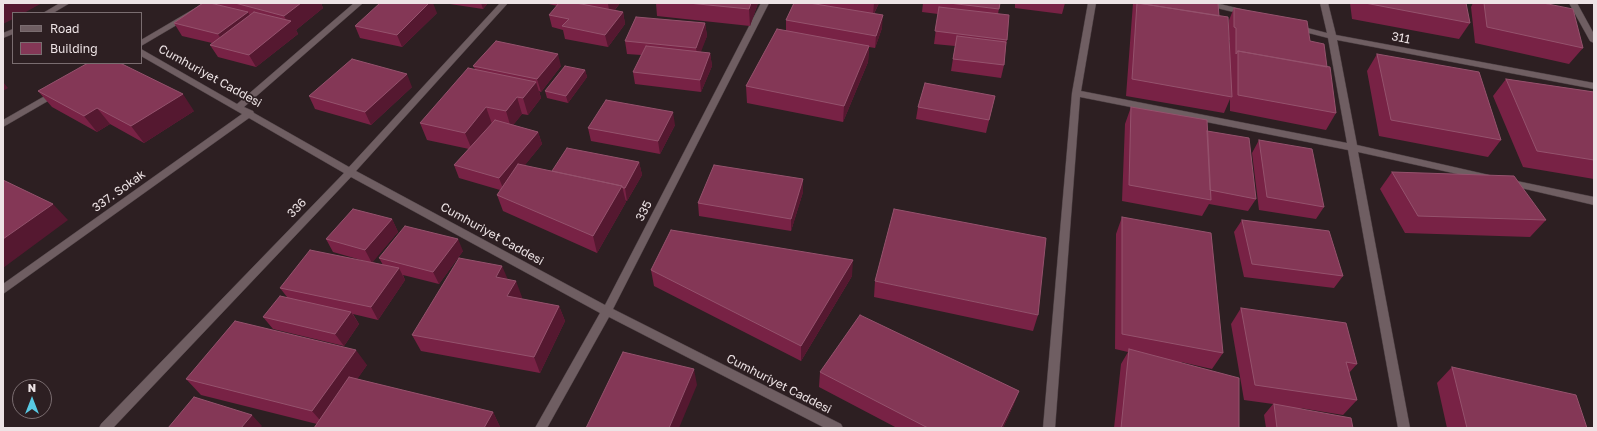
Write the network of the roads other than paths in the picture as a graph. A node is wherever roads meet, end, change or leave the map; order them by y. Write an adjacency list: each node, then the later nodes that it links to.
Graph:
1 (66, 3): 10 (street)
2 (210, 3): 15 (street)
3 (359, 3): 20 (street)
4 (504, 3): 24 (street, 336)
5 (765, 3): 27 (street, 335)
6 (1092, 3): 19 (street)
7 (1207, 3): 11 (street)
8 (1324, 3): 13 (street)
9 (1573, 3): 14 (street)
10 (49, 12)
11 (1251, 15)
12 (1288, 25): 13 (street, 311)
13 (1332, 37): 18 (street, 311); 23 (street)
14 (1594, 41)
15 (142, 42)
16 (142, 53): 20 (street, Cumhuriyet Caddesi)
17 (68, 86): 22 (street)
18 (1594, 86)
19 (1076, 93): 23 (street); 31 (street)
20 (239, 107): 21 (street, Cumhuriyet Caddesi)
21 (250, 113): 24 (street, Cumhuriyet Caddesi); 26 (street, 337. Sokak)
22 (3, 124)
23 (1351, 147): 25 (street); 32 (street)
24 (350, 172): 27 (street, Cumhuriyet Caddesi); 28 (street, 336)
25 (1594, 201)
26 (3, 290)
27 (607, 311): 29 (street, 335); 30 (street, Cumhuriyet Caddesi)
28 (105, 428)
29 (541, 428)
30 (837, 428)
31 (1049, 428)
32 (1404, 428)

